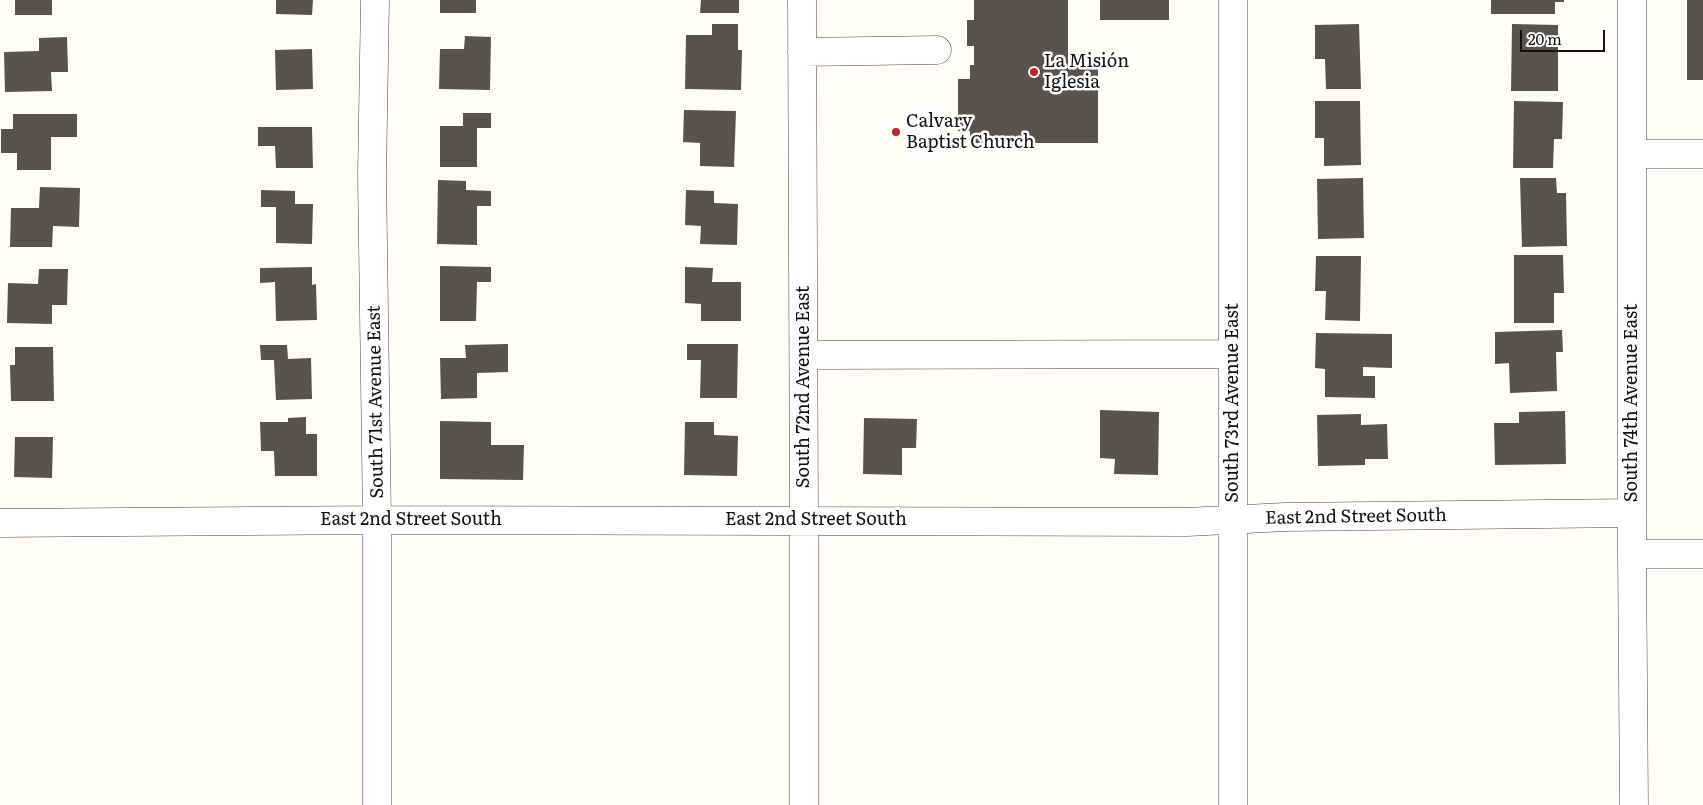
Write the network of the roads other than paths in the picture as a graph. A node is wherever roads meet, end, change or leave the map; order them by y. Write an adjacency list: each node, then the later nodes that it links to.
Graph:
1 (375, 0): 12 (street, South 71st Avenue East)
2 (802, 0): 6 (street, South 72nd Avenue East)
3 (1233, 0): 9 (street, South 73rd Avenue East)
4 (1632, 0): 7 (street, South 74th Avenue East)
5 (937, 50): 6 (street)
6 (802, 52): 10 (street, South 72nd Avenue East)
7 (1632, 154): 8 (street); 11 (street, South 74th Avenue East)
8 (1703, 154)
9 (1233, 354): 10 (street); 14 (street, South 73rd Avenue East)
10 (804, 355): 13 (street, South 72nd Avenue East)
11 (1632, 513): 14 (street, East 2nd Street South); 16 (street, South 74th Avenue East)
12 (377, 520): 13 (street, East 2nd Street South); 15 (street, East 2nd Street South); 18 (street, South 71st Avenue East)
13 (804, 520): 14 (street, East 2nd Street South); 19 (street, South 72nd Avenue East)
14 (1233, 520): 20 (street, South 73rd Avenue East)
15 (0, 523)
16 (1632, 554): 17 (street); 21 (street, South 74th Avenue East)
17 (1703, 554)
18 (377, 805)
19 (804, 805)
20 (1233, 805)
21 (1634, 805)

